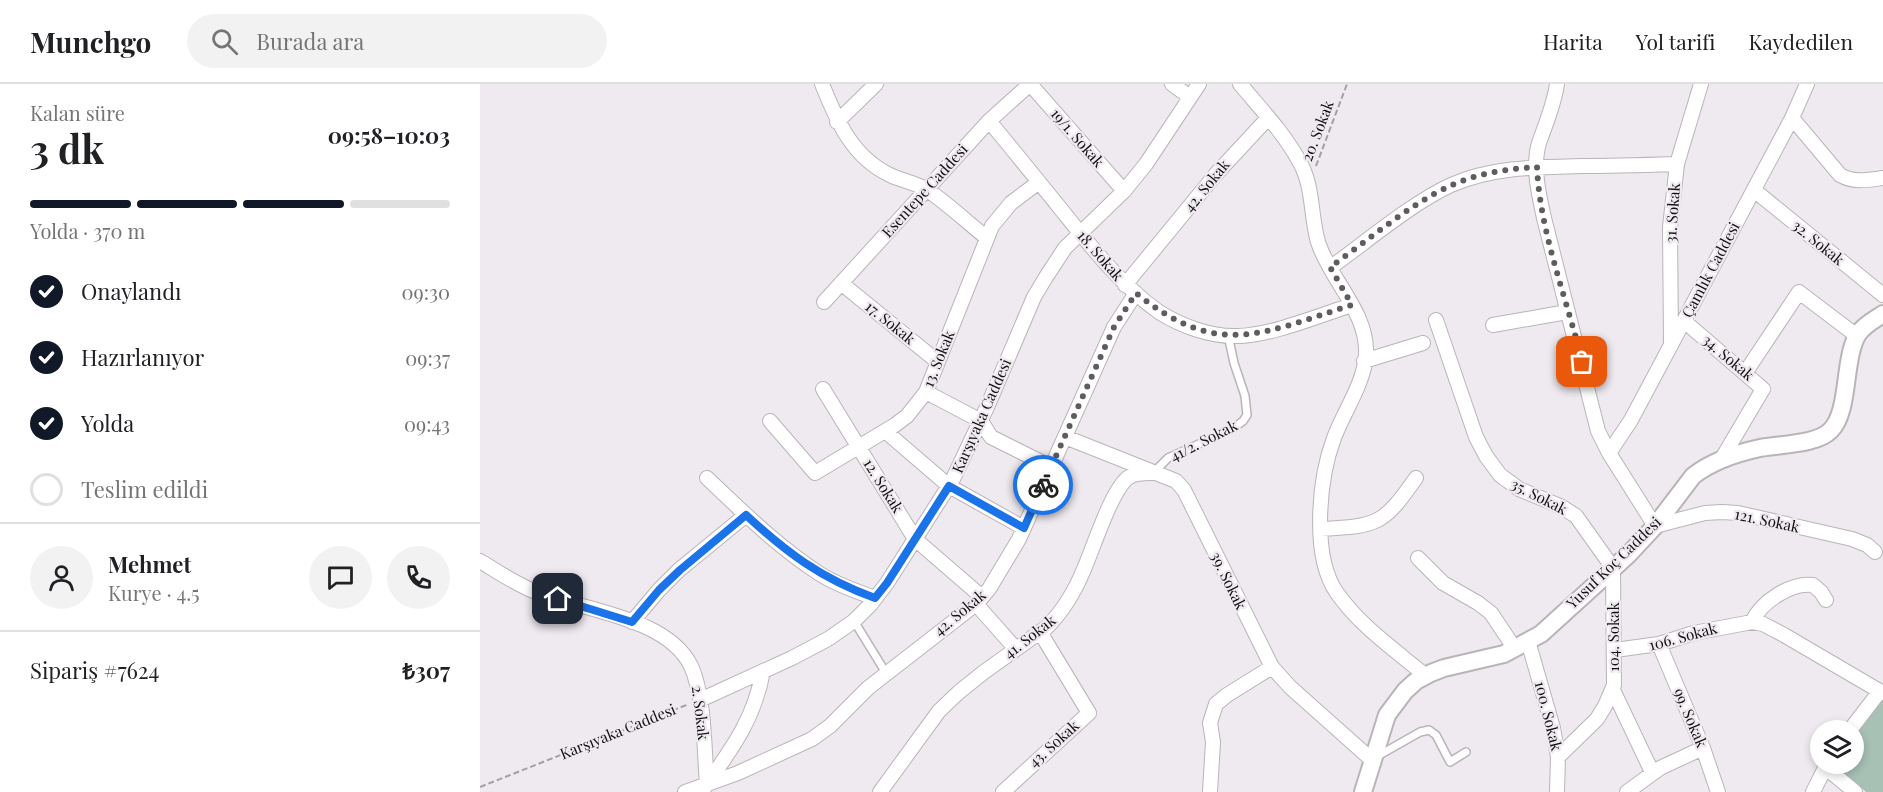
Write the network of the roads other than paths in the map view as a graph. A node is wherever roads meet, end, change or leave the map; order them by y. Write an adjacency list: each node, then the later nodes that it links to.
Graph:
1 (822, 84): 14 (street)
2 (876, 84): 14 (street)
3 (1030, 84): 13 (street, Esentepe Caddesi); 21 (street, 19/1. Sokak)
4 (1172, 84): 10 (street)
5 (1199, 84): 10 (street, Karşıyaka Caddesi)
6 (1240, 84): 11 (street)
7 (1557, 84): 16 (street)
8 (1701, 84): 15 (street, 31. Sokak)
9 (1807, 84): 12 (street, Çamlık Caddesi)
10 (1190, 97): 21 (street, Karşıyaka Caddesi)
11 (1268, 118): 24 (street); 26 (street, 42. Sokak)
12 (1792, 118): 17 (street); 20 (street, Çamlık Caddesi)
13 (989, 120): 18 (street, 18. Sokak); 19 (street, Esentepe Caddesi)
14 (837, 122): 19 (street)
15 (1677, 165): 16 (street); 38 (street, 31. Sokak)
16 (1537, 167): 24 (street); 30 (street)
17 (1883, 178)
18 (1039, 182): 22 (street, 18. Sokak); 23 (street, 13. Sokak)
19 (927, 189): 23 (street); 25 (street, Esentepe Caddesi)
20 (1754, 190): 27 (street, 32. Sokak); 33 (street, Çamlık Caddesi)
21 (1124, 191): 22 (street, Karşıyaka Caddesi)
22 (1080, 234): 26 (street, 18. Sokak); 45 (street, Karşıyaka Caddesi)
23 (987, 238): 40 (street, 13. Sokak)
24 (1330, 267): 29 (street)
25 (841, 283): 28 (street, Esentepe Caddesi); 40 (street, 17. Sokak)
26 (1131, 289): 35 (street, 18. Sokak); 47 (street, 42. Sokak)
27 (1883, 295)
28 (824, 302)
29 (1352, 305): 35 (street, 18. Sokak); 39 (street)
30 (1567, 312): 34 (street); 49 (street)
31 (1883, 314): 36 (street)
32 (1436, 320): 64 (street, 35. Sokak)
33 (1684, 321): 38 (street, Çamlık Caddesi); 41 (street, 34. Sokak)
34 (1493, 325)
35 (1228, 335): 52 (lane, 41/2. Sokak)
36 (1857, 336): 41 (street); 50 (street, Yusuf Koç Caddesi)
37 (1423, 343): 39 (street)
38 (1671, 346): 49 (street, Çamlık Caddesi)
39 (1364, 361): 59 (street)
40 (938, 362): 43 (street, 13. Sokak)
41 (1745, 372): 50 (street, 34. Sokak)
42 (823, 389): 48 (street, 12. Sokak)
43 (926, 393): 45 (street); 46 (street, 13. Sokak)
44 (770, 421): 48 (street, 13. Sokak)
45 (981, 421): 51 (street); 55 (street, Karşıyaka Caddesi)
46 (885, 431): 48 (street, 13. Sokak); 55 (street)
47 (1065, 437): 51 (street, 42. Sokak); 52 (street, 39. Sokak)
48 (859, 448): 60 (street, 12. Sokak)
49 (1609, 453): 57 (street)
50 (1721, 460): 57 (street, Yusuf Koç Caddesi)
51 (1051, 467): 58 (street, 42. Sokak)
52 (1153, 473): 71 (street, 41. Sokak); 76 (street, 39. Sokak)
53 (707, 478): 56 (street)
54 (1416, 478): 59 (street)
55 (949, 486): 58 (street); 60 (street, Karşıyaka Caddesi)
56 (746, 515): 65 (street); 69 (street)
57 (1655, 526): 61 (street, 121. Sokak); 64 (street, Yusuf Koç Caddesi)
58 (1024, 528): 66 (street, 42. Sokak)
59 (1321, 529): 79 (street)
60 (915, 539): 65 (street, Karşıyaka Caddesi); 66 (street, 12. Sokak)
61 (1875, 552)
62 (1418, 558): 72 (street, 100. Sokak)
63 (480, 561): 69 (street, 2. Sokak)
64 (1613, 568): 72 (street, Yusuf Koç Caddesi); 75 (street, 104. Sokak)
65 (875, 598): 68 (street, Karşıyaka Caddesi)
66 (979, 600): 74 (street, 12. Sokak); 78 (street, 42. Sokak)
67 (1826, 600): 70 (street)
68 (854, 621): 77 (street, Karşıyaka Caddesi); 78 (lane)
69 (632, 622): 82 (street, 2. Sokak)
70 (1752, 622): 73 (street, 106. Sokak); 81 (street)
71 (1040, 632): 74 (street, 41. Sokak); 94 (street, 43. Sokak)
72 (1522, 645): 79 (street, Yusuf Koç Caddesi); 86 (street, 100. Sokak)
73 (1659, 645): 75 (street, 106. Sokak); 84 (street, 99. Sokak)
74 (1016, 649): 93 (street, 41. Sokak)
75 (1615, 650): 80 (street, 104. Sokak)
76 (1272, 668): 87 (street, 39. Sokak); 95 (street)
77 (763, 671): 82 (street, Karşıyaka Caddesi); 91 (street, 2. Sokak)
78 (886, 673): 91 (street, 42. Sokak)
79 (1426, 676): 87 (street, Yusuf Koç Caddesi)
80 (1613, 690): 86 (street, 104. Sokak); 88 (street)
81 (1881, 692): 83 (street)
82 (700, 700): 91 (street, 2. Sokak)
83 (1858, 720)
84 (1703, 748): 88 (street); 99 (street, 99. Sokak)
85 (1466, 752): 87 (lane)
86 (1558, 757): 97 (street, 100. Sokak)
87 (1372, 760): 96 (street, Yusuf Koç Caddesi)
88 (1652, 772): 98 (street)
89 (1822, 774): 100 (street)
90 (1836, 774): 101 (street)
91 (704, 788): 92 (street, 42. Sokak)
92 (685, 792)
93 (880, 792)
94 (1003, 792)
95 (1210, 792)
96 (1363, 792)
97 (1557, 792)
98 (1627, 792)
99 (1718, 792)
100 (1813, 792)
101 (1855, 792)

